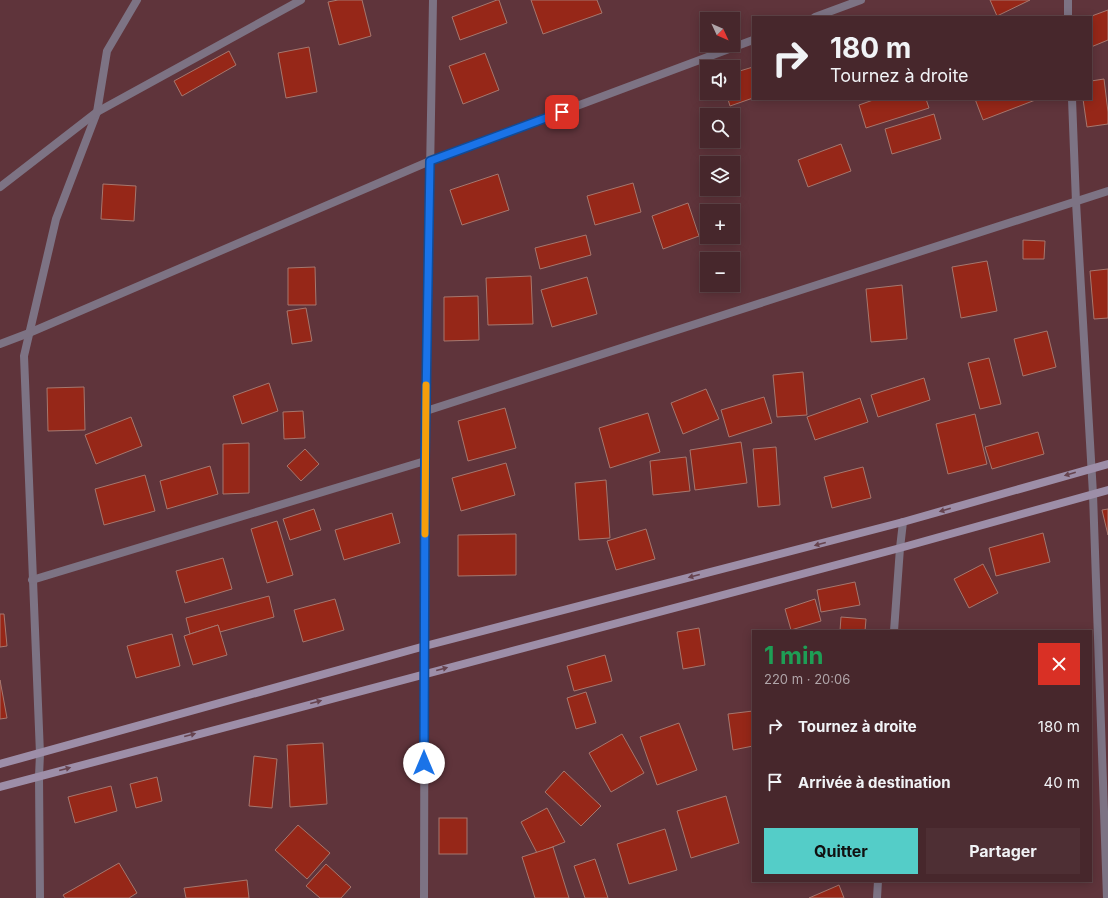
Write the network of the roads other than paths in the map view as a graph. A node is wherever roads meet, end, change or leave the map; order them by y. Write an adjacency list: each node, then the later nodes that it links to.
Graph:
1 (137, 0): 10 (street)
2 (301, 0): 10 (street)
3 (433, 0): 11 (street)
4 (861, 0): 6 (street)
5 (1068, 0): 7 (street)
6 (818, 16)
7 (1068, 16)
8 (752, 40): 11 (street)
9 (1072, 100): 14 (street)
10 (97, 112): 12 (street); 15 (street)
11 (430, 161): 15 (street); 17 (street)
12 (0, 186)
13 (1108, 191): 14 (street)
14 (1076, 202): 17 (street); 20 (street)
15 (29, 333): 16 (street); 25 (street)
16 (0, 344)
17 (426, 411): 18 (street)
18 (425, 461): 25 (street); 27 (street)
19 (1108, 464): 20 (main road)
20 (1092, 468): 22 (street); 23 (main road, one-way to 23)
21 (1108, 490): 22 (main road)
22 (1093, 494): 24 (main road); 37 (street)
23 (903, 522): 24 (street); 27 (main road, one-way to 27)
24 (900, 548): 26 (street); 28 (main road, one-way to 24)
25 (32, 580): 29 (street)
26 (894, 630)
27 (425, 646): 28 (street); 29 (main road)
28 (425, 673): 31 (main road, one-way to 28); 35 (street)
29 (40, 754): 30 (main road); 31 (street)
30 (0, 764)
31 (39, 776): 32 (main road); 34 (street)
32 (0, 786)
33 (878, 882): 36 (street)
34 (40, 898)
35 (424, 898)
36 (877, 898)
37 (1107, 898)

